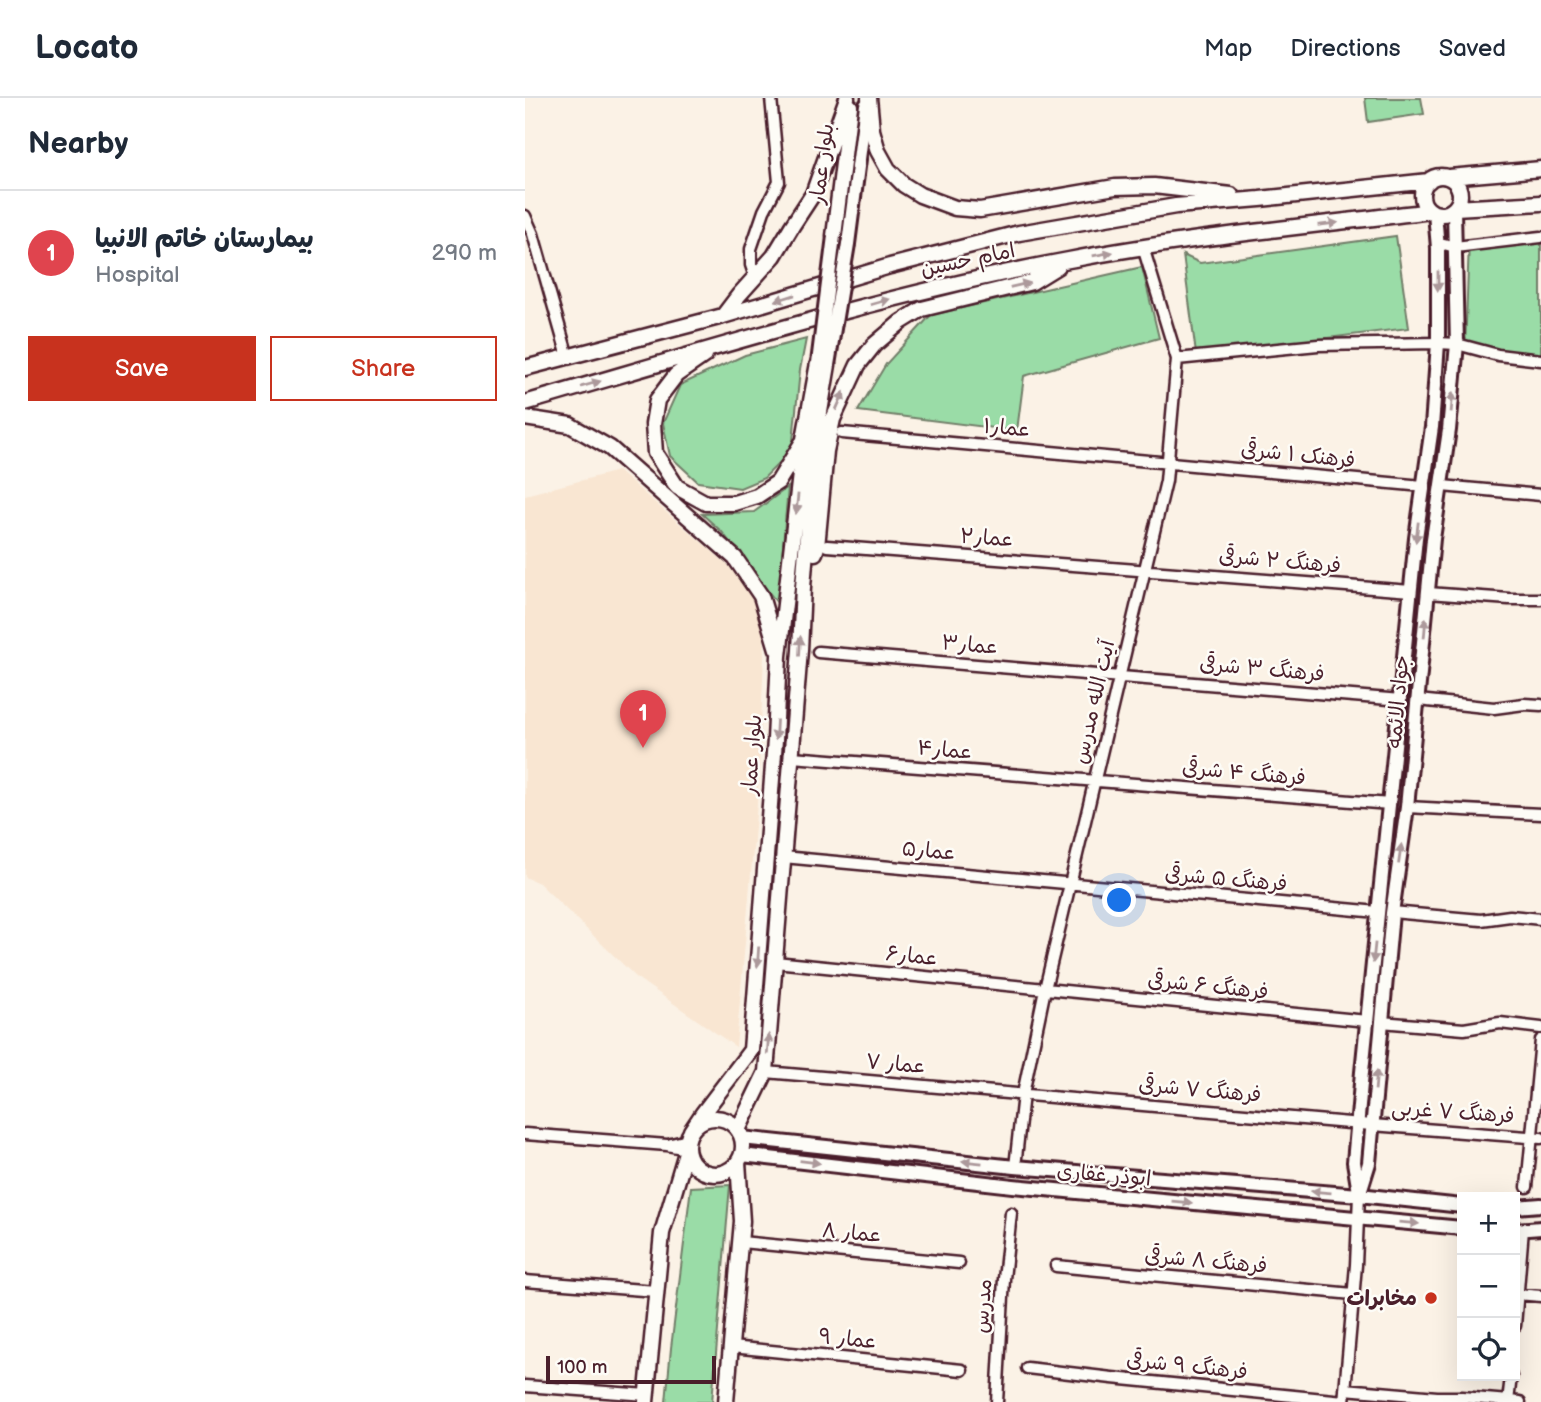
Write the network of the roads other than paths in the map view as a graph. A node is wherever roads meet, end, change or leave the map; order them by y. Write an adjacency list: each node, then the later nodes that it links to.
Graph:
1 (771, 98): 18 (street)
2 (849, 98): 12 (main road, بلوار عمار); 18 (main road)
3 (868, 98): 7 (main road); 26 (street, bridge)
4 (1541, 169): 5 (main road)
5 (1449, 177): 6 (main road); 9 (main road)
6 (1429, 181): 7 (main road, امام حسین); 10 (main road)
7 (1260, 199): 19 (main road, امام حسین, one-way to 19)
8 (1541, 203): 9 (main road)
9 (1454, 209): 10 (main road); 15 (street, جواد الائمه)
10 (1433, 212): 14 (main road, امام حسین, one-way to 10); 16 (street, جواد الائمه)
11 (525, 216): 23 (street)
12 (834, 236): 26 (street, bridge)
13 (1541, 237): 15 (street)
14 (1143, 247): 17 (main road, امام حسین, one-way to 14); 24 (street, آیت الله مدرس)
15 (1455, 247): 16 (street); 21 (street, جواد الائمه)
16 (1438, 248): 20 (street, جواد الائمه, one-way to 20)
17 (1067, 260): 22 (main road, امام حسین, one-way to 17); 38 (main road, one-way to 17)
18 (755, 277): 19 (main road)
19 (723, 316): 23 (main road, امام حسین)
20 (1438, 343): 21 (street); 24 (street); 33 (street, جواد الائمه)
21 (1457, 344): 25 (street); 34 (street, جواد الائمه, one-way to 21)
22 (712, 349): 28 (main road, امام حسین, one-way to 22); 31 (main road)
23 (568, 357): 27 (main road, امام حسین)
24 (1177, 359): 32 (street, آیت الله مدرس)
25 (1541, 360)
26 (823, 364): 31 (main road, بلوار عمار); 38 (main road, بلوار عمار)
27 (525, 368)
28 (525, 402)
29 (525, 418): 43 (main road)
30 (842, 433): 32 (street, عمار۱)
31 (804, 439): 43 (main road, بلوار عمار, one-way to 43)
32 (1168, 462): 33 (street, فرهنک ۱ شرقی); 37 (street, آیت الله مدرس)
33 (1423, 486): 39 (street, جواد الائمه, one-way to 39)
34 (1442, 486): 35 (street); 40 (street, جواد الائمه)
35 (1541, 495)
36 (827, 545): 37 (street, عمار۲)
37 (1145, 570): 39 (street, فرهنگ ۲ شرقی); 44 (street, آیت الله مدرس)
38 (803, 587): 48 (main road, بلوار عمار, one-way to 38)
39 (1411, 591): 45 (street, جواد الائمه)
40 (1428, 593): 41 (street); 46 (street, جواد الائمه, one-way to 40)
41 (1541, 599)
42 (818, 652): 44 (street, عمار۳)
43 (779, 656): 50 (main road, بلوار عمار, one-way to 50)
44 (1120, 677): 45 (street, فرهنگ ۳ شرقی); 49 (street, آیت الله مدرس)
45 (1401, 700): 52 (street, جواد الائمه)
46 (1417, 700): 47 (street); 53 (street, جواد الائمه)
47 (1541, 705)
48 (792, 757): 49 (street, عمار۴); 51 (main road, بلوار عمار)
49 (1095, 781): 52 (street, فرهنگ ۴ شرقی); 56 (street, آیت الله مدرس)
50 (770, 801): 51 (street); 72 (main road, بلوار عمار, one-way to 72)
51 (788, 802): 55 (main road, بلوار عمار)
52 (1390, 804): 57 (street, جواد الائمه)
53 (1407, 807): 54 (street); 57 (street, جواد الائمه, one-way to 53)
54 (1541, 814)
55 (783, 857): 56 (street, عمار۵); 59 (main road, بلوار عمار)
56 (1071, 884): 57 (street, فرهنگ ۵ شرقی); 60 (street, آیت الله مدرس)
57 (1385, 912): 58 (street, فرهنگ ۵ شرقی); 61 (street, جواد الائمه, one-way to 61); 62 (street, جواد الائمه)
58 (1541, 919)
59 (775, 962): 60 (street, عمار۶); 65 (main road, بلوار عمار, one-way to 59)
60 (1045, 989): 61 (street, فرهنگ ۶ شرقی); 66 (street, آیت الله مدرس)
61 (1367, 1021): 67 (street, جواد الائمه)
62 (1381, 1023): 63 (street); 68 (street, جواد الائمه, one-way to 62)
63 (1541, 1028)
64 (1541, 1040): 71 (street)
65 (766, 1072): 66 (street, عمار ۷); 69 (main road, بلوار عمار)
66 (1023, 1094): 67 (street, فرهنگ ۷ شرقی); 74 (street, آیت الله مدرس)
67 (1358, 1124): 68 (street, فرهنگ ۷ شرقی); 76 (street, جواد الائمه)
68 (1372, 1125): 71 (street, فرهنگ ۷ غربی); 76 (street, جواد الائمه)
69 (740, 1134): 72 (main road); 73 (main road); 74 (street, ابوذر غفاری, one-way to 69)
70 (525, 1135): 72 (street)
71 (1536, 1138): 75 (street)
72 (689, 1140): 73 (main road); 89 (main road, بلوار عمار)
73 (740, 1158): 81 (street, ابوذر غفاری, one-way to 81); 85 (main road)
74 (1015, 1167): 76 (street, ابوذر غفاری, one-way to 74)
75 (1527, 1187)
76 (1359, 1195): 77 (street, ابوذر غفاری); 81 (street, جواد الائمه)
77 (1457, 1205)
78 (1541, 1205): 79 (street)
79 (1520, 1207)
80 (1011, 1213): 102 (street, مدرس)
81 (1358, 1219): 82 (street, ابوذر غفاری, one-way to 82); 91 (street, جواد الائمه)
82 (1457, 1228)
83 (1541, 1228): 84 (street)
84 (1520, 1229)
85 (741, 1242): 86 (street, عمار ۸); 93 (main road)
86 (959, 1263)
87 (1056, 1266): 91 (street, فرهنگ ۸ شرقی)
88 (525, 1281): 89 (street)
89 (656, 1291): 99 (main road, بلوار عمار)
90 (1520, 1293): 92 (street)
91 (1353, 1294): 98 (street, جواد الائمه)
92 (1541, 1296)
93 (731, 1347): 95 (street, عمار ۹); 101 (main road)
94 (1027, 1368): 100 (street, فرهنگ ۹ شرقی)
95 (961, 1370)
96 (1511, 1381): 103 (street)
97 (525, 1385): 99 (street)
98 (1345, 1389): 100 (street, جواد الائمه); 103 (street)
99 (646, 1399)
100 (1344, 1401)
101 (726, 1402)
102 (996, 1402)
103 (1512, 1402)

